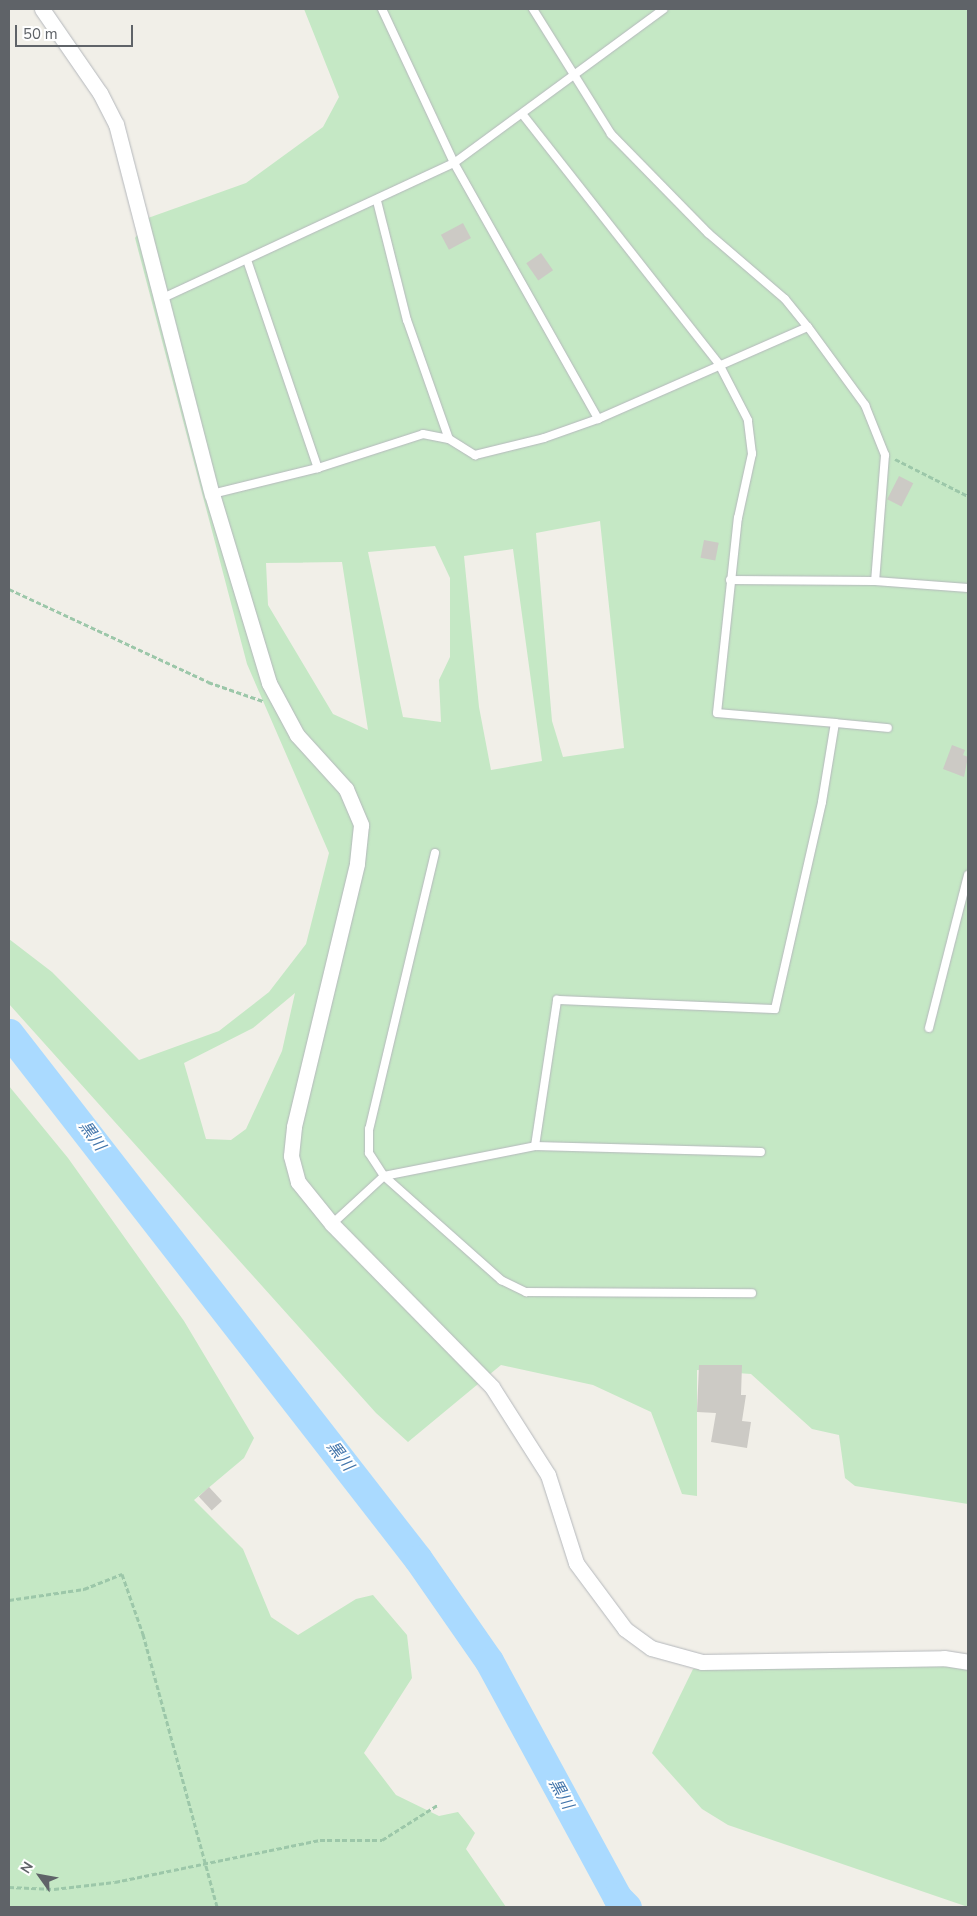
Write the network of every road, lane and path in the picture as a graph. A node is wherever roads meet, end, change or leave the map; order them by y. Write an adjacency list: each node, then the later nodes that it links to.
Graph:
1 (42, 9): 10 (street)
2 (382, 9): 7 (lane)
3 (533, 9): 5 (lane)
4 (664, 9): 5 (lane)
5 (573, 79): 6 (lane); 11 (lane)
6 (522, 114): 7 (lane); 12 (lane)
7 (454, 163): 8 (lane); 13 (lane)
8 (378, 200): 9 (lane); 14 (lane)
9 (247, 260): 10 (lane); 16 (lane)
10 (163, 298): 17 (street)
11 (808, 327): 12 (lane); 15 (lane)
12 (719, 364): 13 (lane); 19 (lane)
13 (598, 419): 14 (lane)
14 (448, 439): 16 (lane)
15 (885, 455): 18 (path); 20 (lane)
16 (318, 468): 17 (lane)
17 (212, 494): 23 (street)
18 (968, 496)
19 (730, 580): 20 (lane); 24 (lane)
20 (875, 581): 21 (lane)
21 (968, 588)
22 (9, 589): 23 (path)
23 (278, 705): 32 (street)
24 (835, 723): 25 (lane); 29 (lane)
25 (888, 728)
26 (435, 854): 31 (lane)
27 (968, 875): 28 (lane)
28 (929, 1028)
29 (535, 1146): 30 (lane); 31 (lane)
30 (761, 1152)
31 (384, 1176): 32 (lane); 33 (lane)
32 (332, 1224): 35 (street)
33 (752, 1293)
34 (9, 1600): 37 (path)
35 (968, 1662)
36 (439, 1804): 37 (path)
37 (206, 1862): 38 (path); 39 (path)
38 (9, 1887)
39 (217, 1907)

